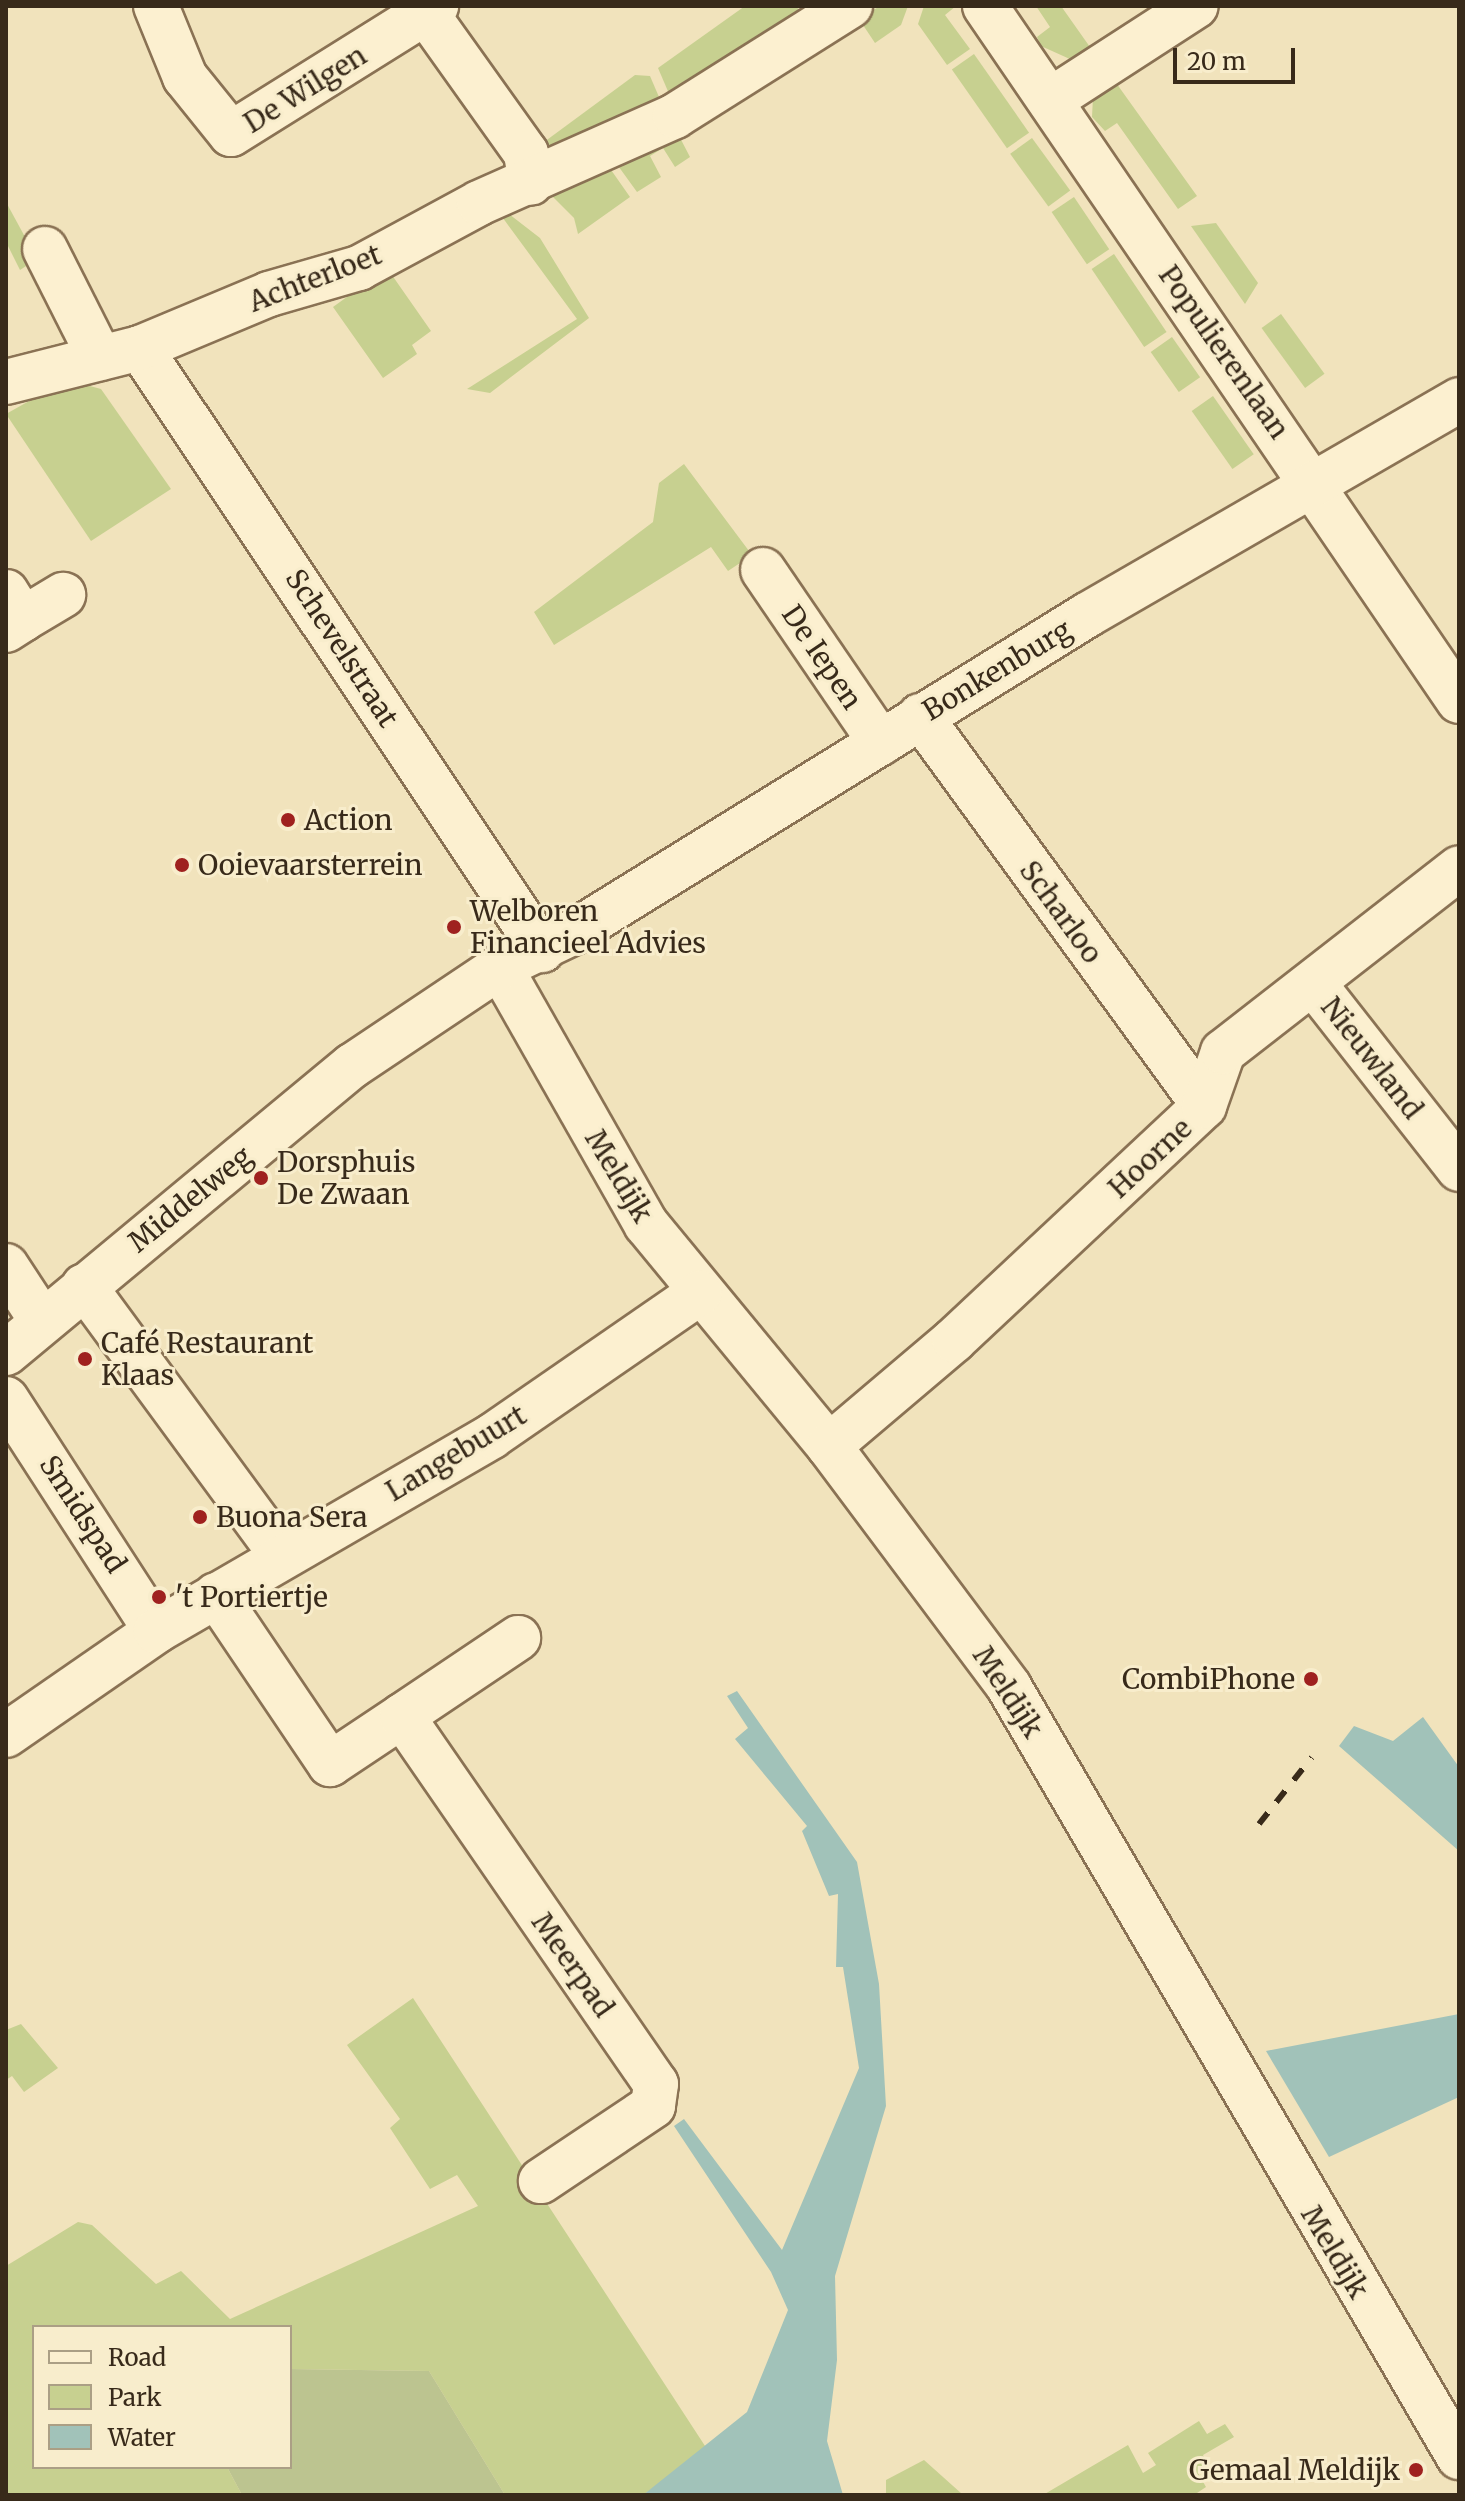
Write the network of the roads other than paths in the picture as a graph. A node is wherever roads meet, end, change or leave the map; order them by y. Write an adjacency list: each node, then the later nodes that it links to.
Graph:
1 (156, 6): 5 (street, De Wilgen)
2 (850, 6): 7 (street, Achterloet)
3 (985, 6): 6 (street, Populierenlaan)
4 (1196, 6): 6 (street)
5 (428, 8): 7 (street)
6 (1052, 99): 12 (street, Populierenlaan)
7 (531, 183): 9 (street, Achterloet)
8 (45, 249): 9 (street, Schevelstraat)
9 (120, 353): 10 (street, Achterloet); 20 (street, Schevelstraat)
10 (6, 382)
11 (1459, 400): 12 (street, Bonkenburg)
12 (1316, 486): 16 (street, Populierenlaan); 17 (street, Bonkenburg)
13 (763, 570): 18 (street, De Iepen)
14 (63, 595): 15 (street)
15 (12, 614)
16 (1459, 701)
17 (920, 716): 18 (street, Bonkenburg); 23 (street, Scharloo)
18 (881, 743): 20 (street, Bonkenburg)
19 (1459, 868): 22 (street, Hoorne)
20 (542, 950): 21 (street, Middelweg)
21 (500, 967): 26 (street, Middelweg); 27 (street, Meldijk)
22 (1314, 984): 23 (street, Hoorne); 24 (street, Nieuwland)
23 (1204, 1106): 31 (street, Hoorne)
24 (1459, 1169)
25 (6, 1266): 28 (street)
26 (84, 1286): 28 (street, Middelweg); 32 (street)
27 (699, 1293): 31 (street, Meldijk); 32 (street, Langebuurt)
28 (42, 1321): 29 (street, Middelweg)
29 (6, 1353)
30 (6, 1399): 34 (street, Smidspad)
31 (829, 1446): 39 (street, Meldijk)
32 (282, 1556): 33 (street, Langebuurt)
33 (216, 1595): 34 (street, Langebuurt); 36 (street)
34 (156, 1631): 37 (street, Langebuurt)
35 (518, 1638): 36 (street)
36 (402, 1716): 38 (street, Meerpad)
37 (6, 1735)
38 (541, 2181)
39 (1459, 2457)

